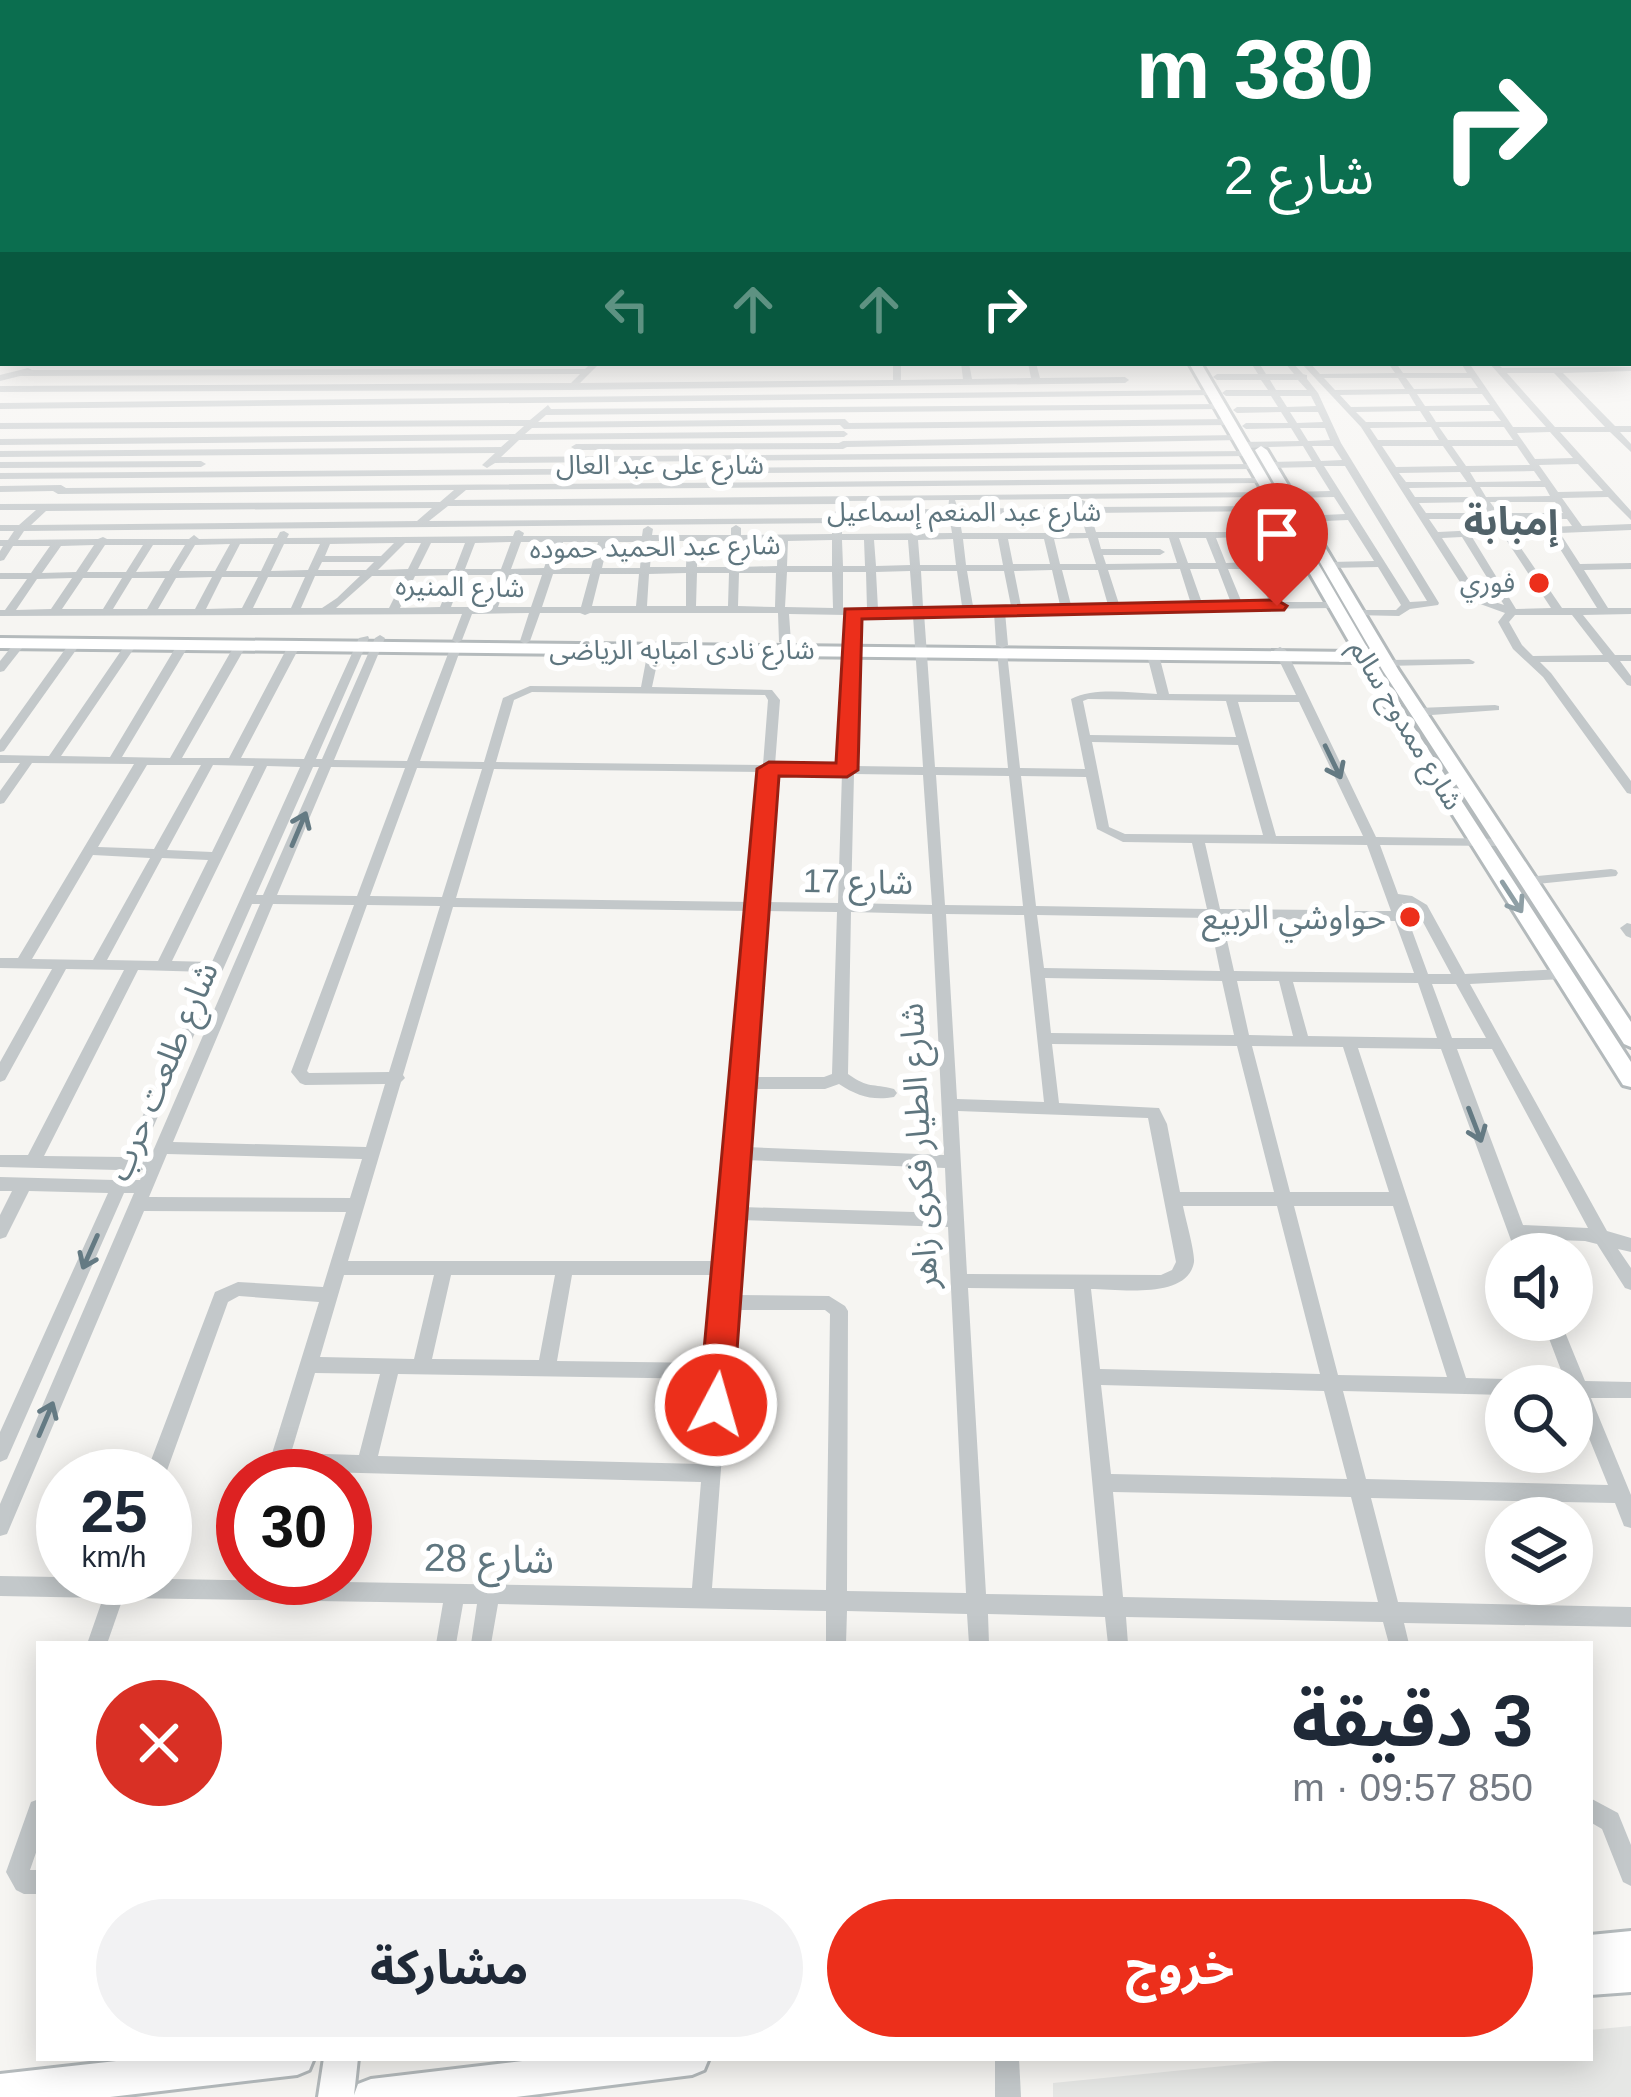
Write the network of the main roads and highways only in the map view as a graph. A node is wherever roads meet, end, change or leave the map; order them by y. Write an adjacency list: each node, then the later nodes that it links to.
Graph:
1 (1207, 381): 2 (main road, شارع ممدوح سالم)
2 (1244, 438): 3 (main road, شارع ممدوح سالم)
3 (1302, 529): 11 (main road, شارع ممدوح سالم); 12 (main road, شارع ممدوح سالم)
4 (0, 631): 6 (main road, شارع نادى امبابه الرياضى)
5 (0, 643): 6 (main road, شارع نادى امبابه الرياضى)
6 (370, 643): 7 (main road, شارع نادى امبابه الرياضى)
7 (456, 644): 8 (main road, شارع نادى امبابه الرياضى); 8 (main road, شارع نادى امبابه الرياضى)
8 (851, 647): 9 (main road, شارع نادى امبابه الرياضى)
9 (1001, 649): 10 (main road, شارع نادى امبابه الرياضى); 10 (main road, شارع نادى امبابه الرياضى)
10 (1282, 653): 11 (main road, شارع نادى امبابه الرياضى)
11 (1362, 654): 12 (main road, شارع ممدوح سالم)
12 (1416, 721): 13 (main road, شارع ممدوح سالم); 15 (main road, شارع ممدوح سالم, one-way to 15)
13 (1624, 1018): 14 (main road, شارع ممدوح سالم)
14 (1631, 1039)
15 (1631, 1078)
16 (1631, 1948): 17 (main road)
17 (1593, 1952)
18 (1631, 1975): 19 (main road)
19 (1593, 1978)
20 (247, 2061): 23 (main road)
21 (341, 2061): 25 (main road)
22 (667, 2061): 26 (main road)
23 (148, 2067): 24 (main road)
24 (0, 2092)
25 (336, 2097)
26 (371, 2097)

